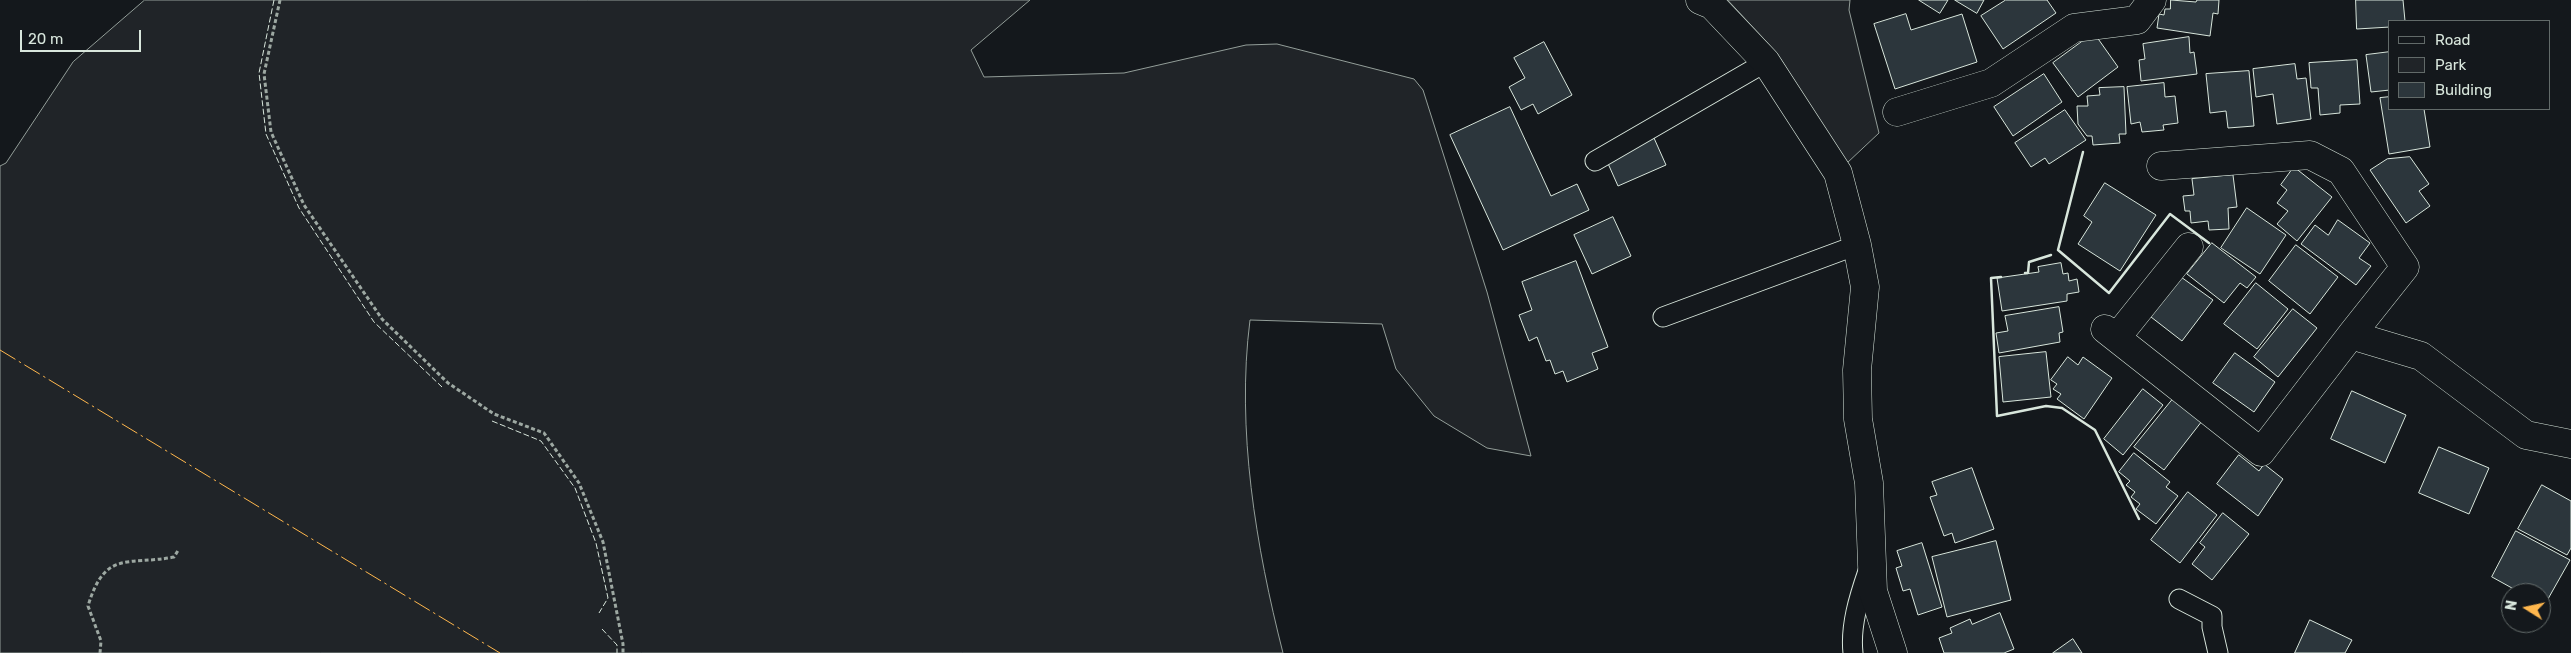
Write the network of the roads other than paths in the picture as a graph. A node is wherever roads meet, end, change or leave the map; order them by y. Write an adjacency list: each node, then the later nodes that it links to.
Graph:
1 (1700, 0): 3 (street)
2 (2152, 0): 4 (street)
3 (1766, 62): 5 (lane); 7 (street)
4 (1897, 112)
5 (1595, 161)
6 (2162, 166): 10 (street)
7 (1857, 245): 9 (lane); 12 (street)
8 (2190, 246): 10 (street)
9 (1663, 317)
10 (2351, 335): 11 (street)
11 (2571, 444)
12 (1872, 560): 14 (lane); 15 (street)
13 (2179, 599): 16 (lane)
14 (1853, 653)
15 (1893, 653)
16 (2218, 653)

